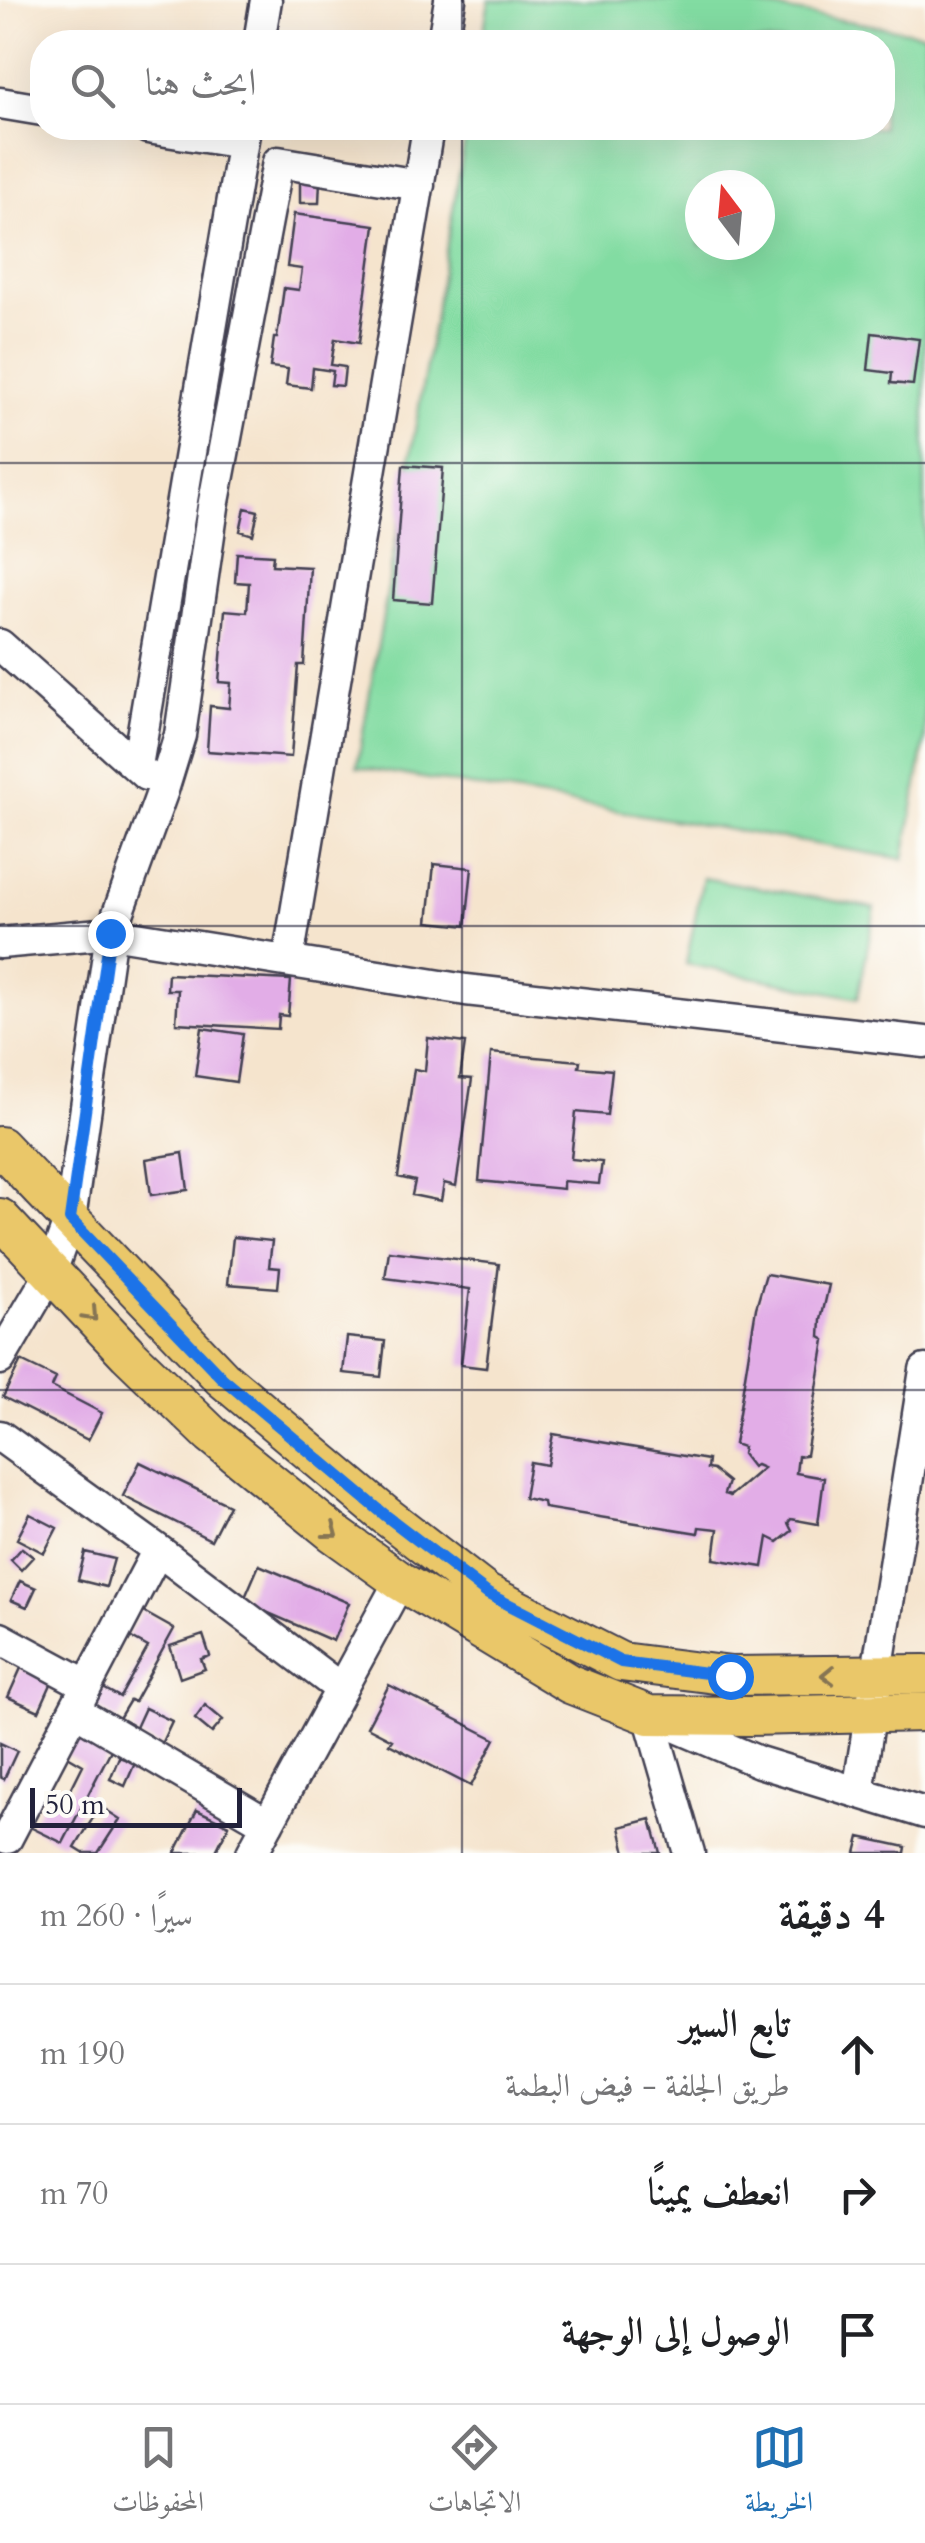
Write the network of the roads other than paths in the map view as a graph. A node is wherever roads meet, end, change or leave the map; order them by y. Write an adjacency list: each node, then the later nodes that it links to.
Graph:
1 (266, 0): 3 (street)
2 (450, 0): 4 (street)
3 (261, 30)
4 (445, 30)
5 (0, 103): 6 (street)
6 (30, 108)
7 (242, 140): 11 (street)
8 (426, 140): 9 (street)
9 (419, 185): 12 (street); 15 (street)
10 (0, 645): 11 (street)
11 (137, 766): 12 (street)
12 (163, 790): 13 (street)
13 (110, 933): 14 (street); 15 (street); 19 (street)
14 (0, 943)
15 (288, 960): 16 (street)
16 (925, 1042)
17 (0, 1146): 19 (main road)
18 (0, 1218): 20 (main road)
19 (70, 1219): 20 (street); 28 (main road, one-way to 19)
20 (51, 1272): 21 (street); 26 (main road, one-way to 26)
21 (0, 1359)
22 (925, 1370): 24 (street)
23 (0, 1436): 25 (street)
24 (916, 1488): 28 (street)
25 (158, 1550): 30 (street); 31 (street)
26 (400, 1581): 30 (street); 34 (main road)
27 (0, 1638): 31 (street)
28 (878, 1674): 29 (main road); 33 (street)
29 (925, 1674)
30 (341, 1689): 37 (street)
31 (81, 1698): 37 (street); 38 (street)
32 (925, 1712): 33 (main road)
33 (871, 1713): 34 (main road); 35 (street)
34 (649, 1715): 35 (street); 41 (street)
35 (858, 1792): 36 (street)
36 (923, 1803)
37 (268, 1824): 40 (street)
38 (3, 1836): 39 (street)
39 (34, 1853)
40 (252, 1853)
41 (689, 1853)

